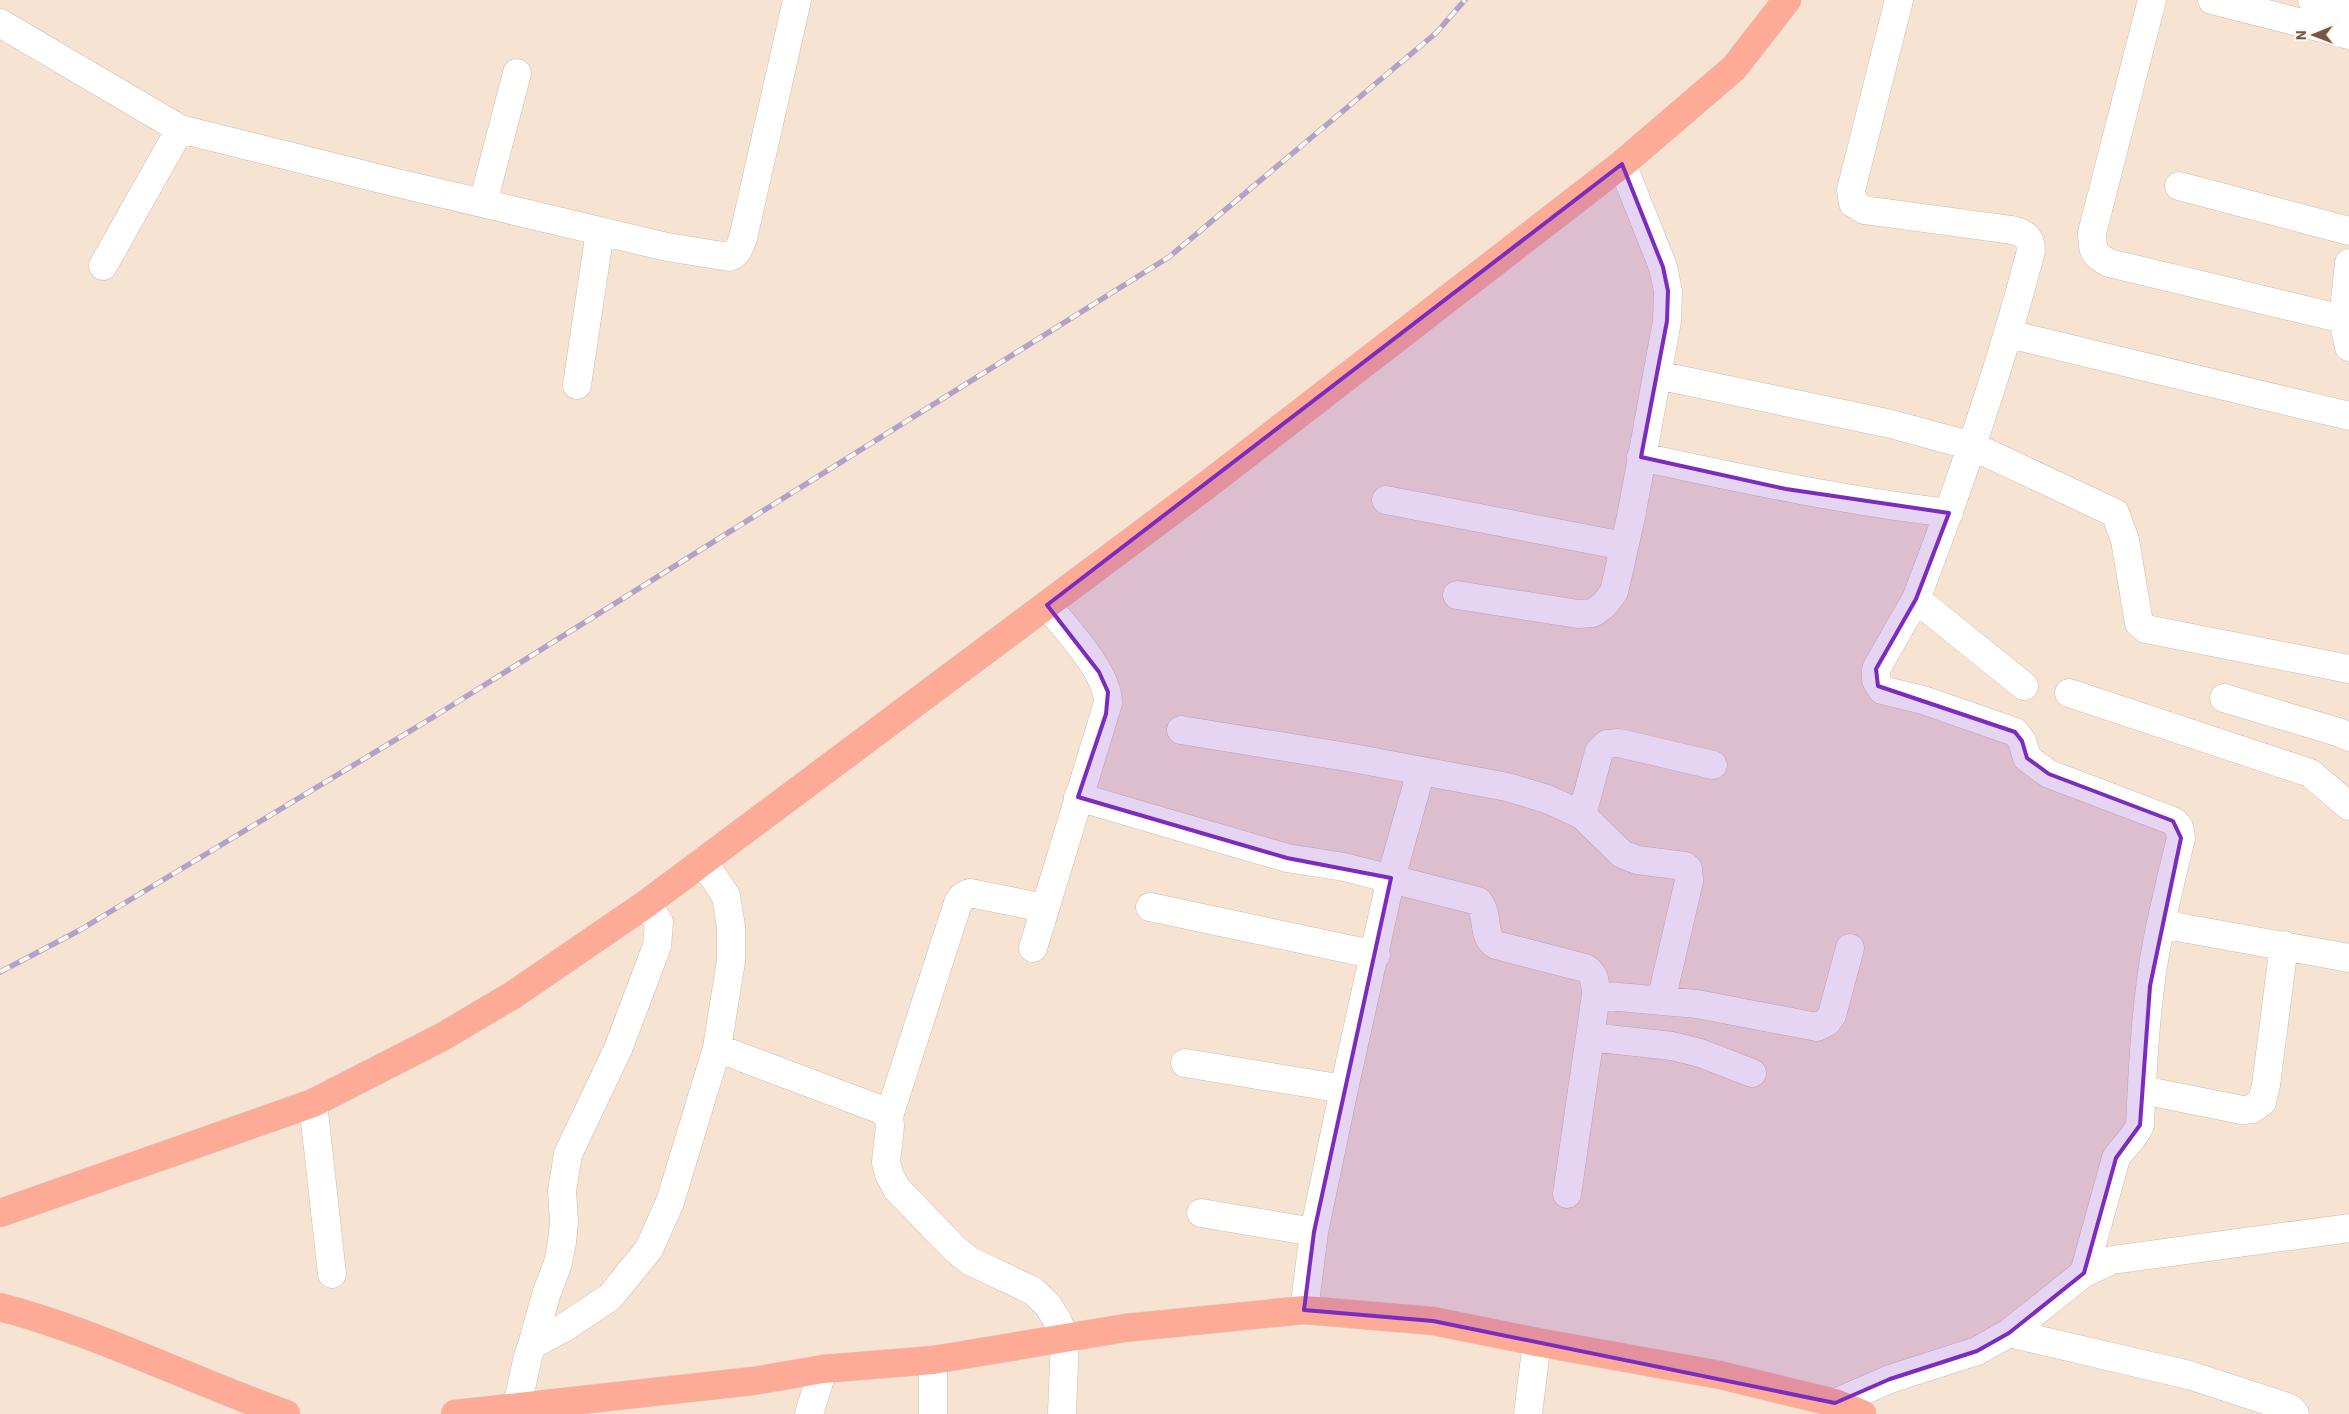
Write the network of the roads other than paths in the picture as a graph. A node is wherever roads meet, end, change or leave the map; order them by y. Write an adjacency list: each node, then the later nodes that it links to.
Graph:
1 (797, 0): 15 (street)
2 (1787, 0): 12 (highway)
3 (1899, 0): 20 (street)
4 (2152, 0): 19 (street)
5 (2212, 0): 9 (street)
6 (2312, 0): 7 (street)
7 (2349, 9)
8 (0, 24): 11 (street)
9 (2349, 35)
10 (517, 73): 14 (street)
11 (180, 129): 14 (street); 18 (street)
12 (1622, 164): 22 (street); 32 (highway)
13 (2179, 186): 16 (street)
14 (483, 203): 15 (street)
15 (600, 231): 23 (street)
16 (2349, 231)
17 (2349, 263): 19 (street)
18 (103, 266)
19 (2343, 319): 21 (street)
20 (2009, 334): 24 (street); 25 (street)
21 (2349, 347)
22 (1657, 375): 25 (street); 26 (street)
23 (577, 385)
24 (2349, 416)
25 (1972, 446): 28 (street); 33 (street)
26 (1641, 457): 28 (street); 29 (street)
27 (1386, 500): 29 (street)
28 (1949, 514): 31 (street)
29 (1624, 546): 30 (street)
30 (1458, 595)
31 (1916, 599): 34 (street); 49 (street)
32 (1047, 605): 41 (street); 44 (highway)
33 (2349, 669)
34 (2024, 686)
35 (2069, 693): 42 (street)
36 (2224, 698): 38 (street)
37 (1181, 730): 40 (street)
38 (2349, 737)
39 (1713, 765): 43 (street)
40 (1421, 771): 43 (street); 45 (street)
41 (1078, 797): 45 (street); 48 (street)
42 (2349, 806)
43 (1582, 815): 56 (street)
44 (703, 861): 46 (highway); 58 (street)
45 (1392, 878): 53 (street); 55 (street)
46 (646, 904): 63 (highway); 77 (street)
47 (1150, 907): 53 (street)
48 (1045, 908): 51 (street); 64 (street)
49 (2161, 924): 50 (street); 62 (street)
50 (2284, 945): 54 (street); 62 (street)
51 (1033, 948)
52 (1850, 948): 56 (street)
53 (1376, 955): 61 (street)
54 (2349, 958)
55 (1596, 995): 56 (street); 57 (street)
56 (1661, 1001)
57 (1590, 1037): 60 (street); 65 (street)
58 (717, 1048): 64 (street); 77 (street)
59 (1185, 1062): 61 (street)
60 (1752, 1073)
61 (1344, 1089): 69 (street)
62 (2142, 1090): 70 (street)
63 (313, 1103): 66 (highway); 71 (street)
64 (889, 1116): 75 (street)
65 (1567, 1194)
66 (0, 1213)
67 (1201, 1213): 69 (street)
68 (2349, 1228): 70 (street)
69 (1314, 1232): 73 (street)
70 (2084, 1273): 74 (street)
71 (332, 1274)
72 (0, 1307): 82 (highway)
73 (1304, 1310): 75 (highway); 76 (highway)
74 (2010, 1333): 80 (street); 89 (street)
75 (1065, 1337): 78 (highway); 86 (street)
76 (1537, 1342): 80 (highway); 87 (street)
77 (532, 1345): 81 (street)
78 (933, 1360): 79 (highway); 85 (street)
79 (824, 1369): 81 (highway); 84 (street)
80 (1836, 1409): 88 (highway)
81 (519, 1410): 83 (highway)
82 (286, 1414)
83 (455, 1414)
84 (809, 1414)
85 (933, 1414)
86 (1062, 1414)
87 (1528, 1414)
88 (1862, 1414)
89 (2295, 1414)

